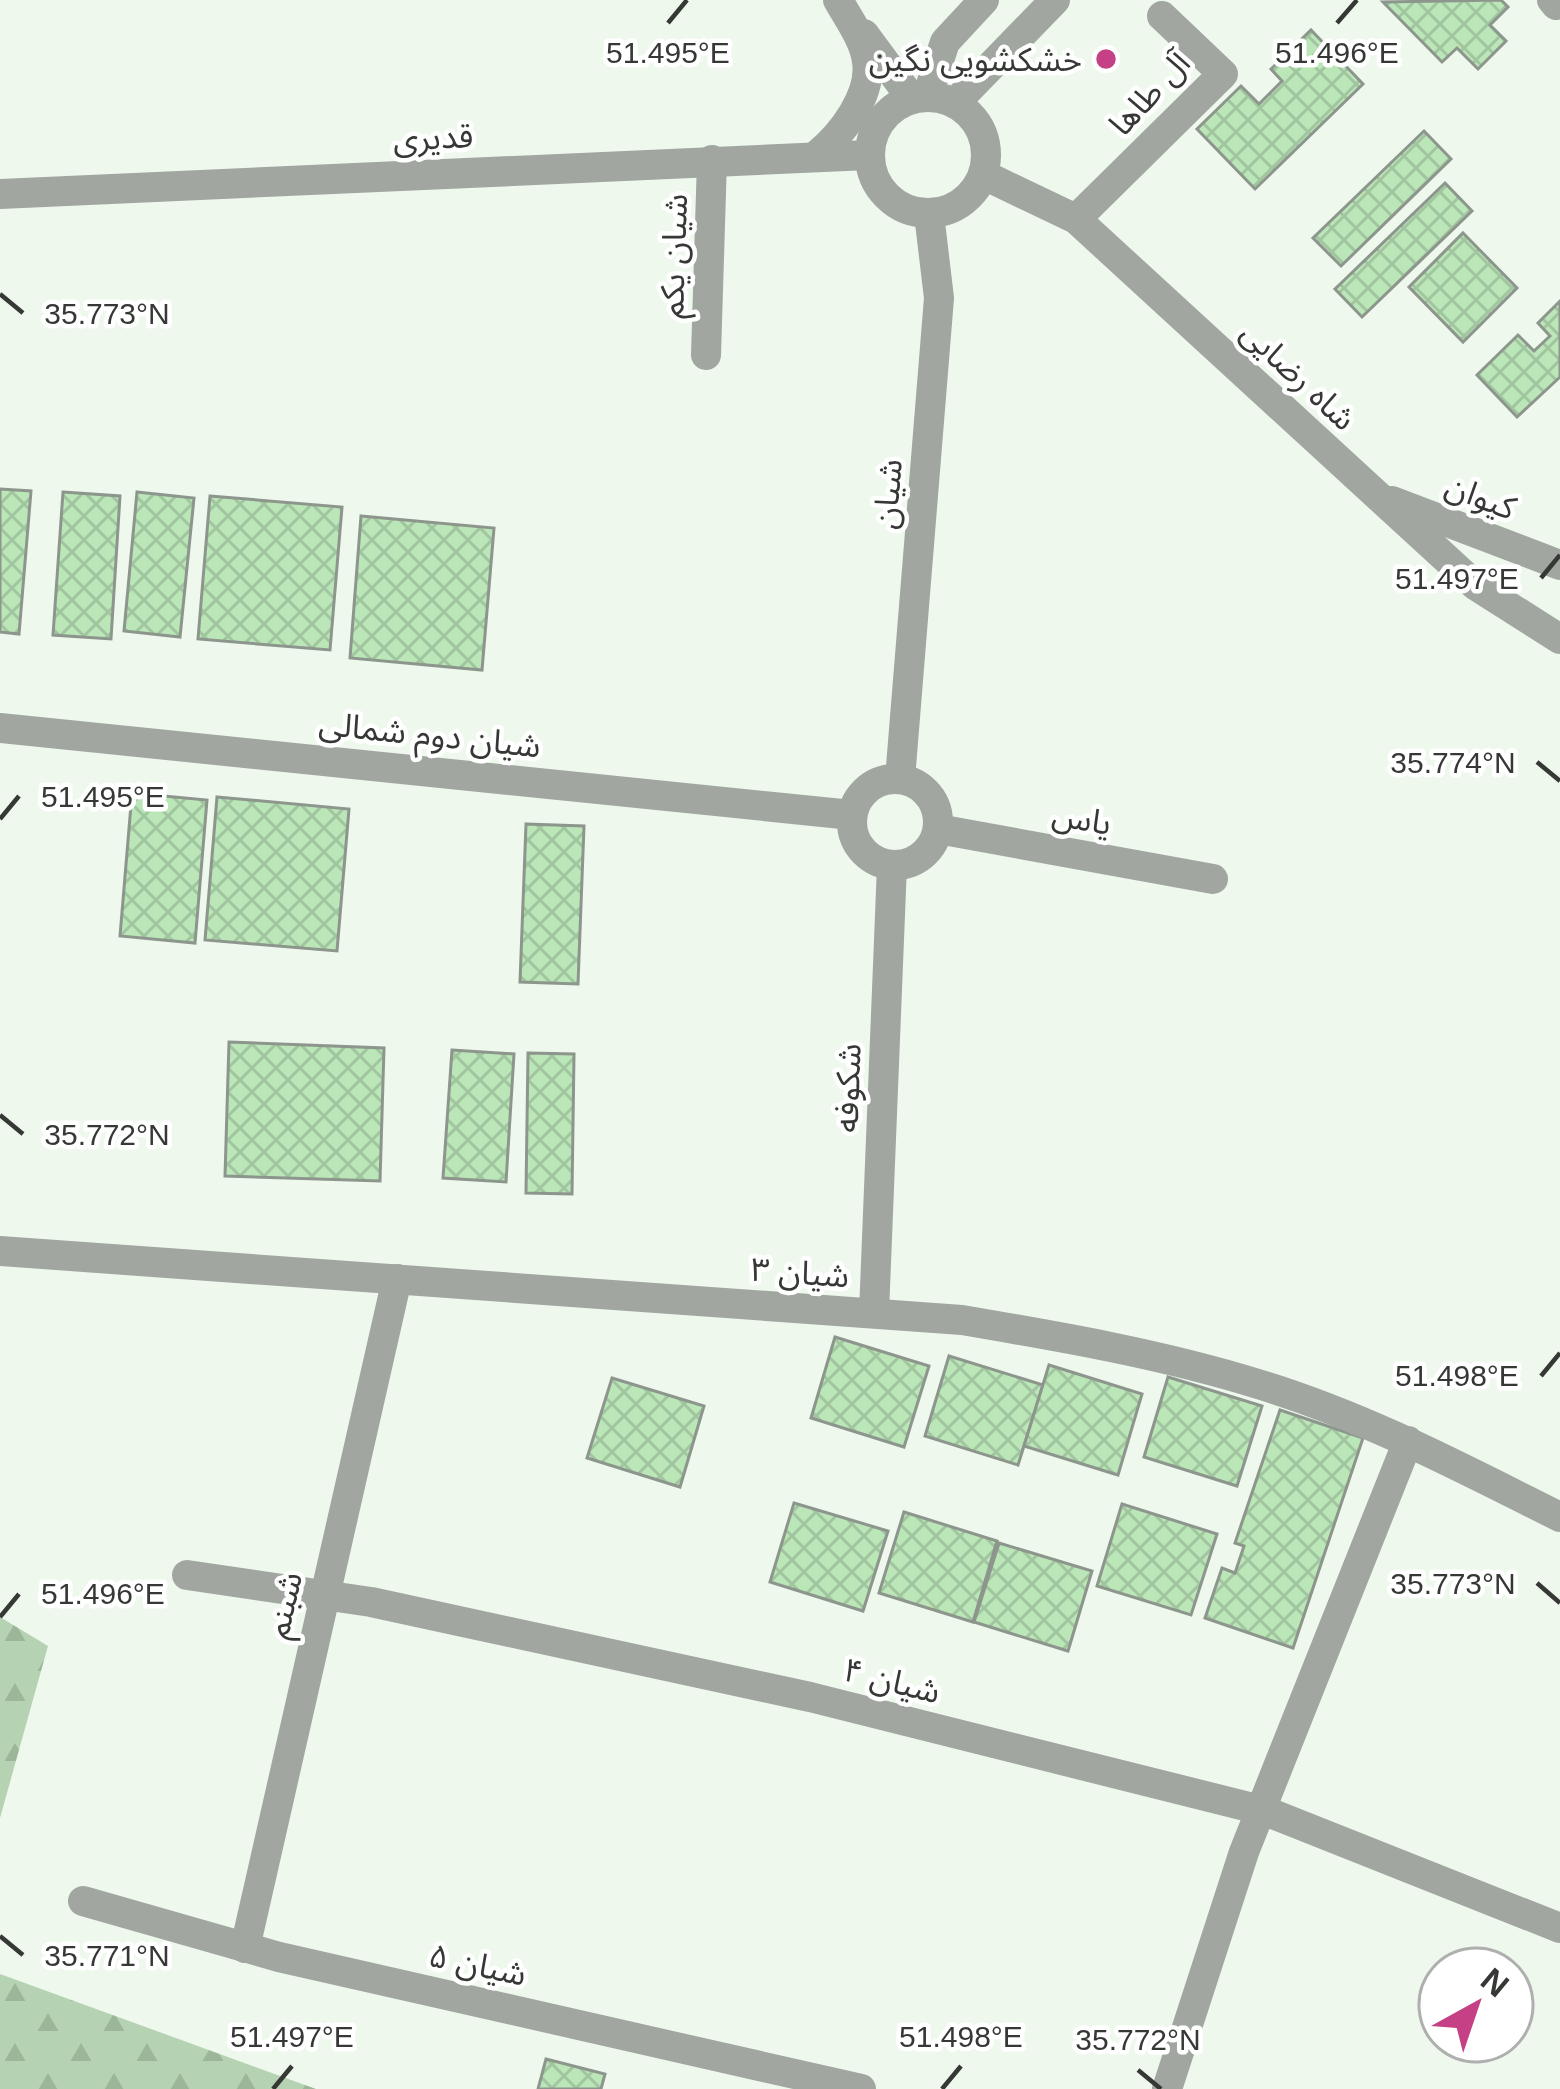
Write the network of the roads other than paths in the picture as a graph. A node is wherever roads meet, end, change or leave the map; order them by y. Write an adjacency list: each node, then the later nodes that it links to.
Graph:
1 (838, 0): 5 (street); 6 (street)
2 (984, 0): 5 (street)
3 (1055, 0): 5 (street)
4 (1162, 16): 12 (street, آل طاها)
5 (932, 99): 7 (street); 9 (street)
6 (818, 154): 7 (street, قدیری); 8 (street, قدیری)
7 (869, 155): 11 (street)
8 (712, 160): 10 (street, قدیری); 13 (street, شیان یکم)
9 (984, 175): 11 (street); 12 (street, شاه رضایی)
10 (0, 194)
11 (929, 214): 18 (street, شیان)
12 (1076, 219): 14 (street, شاه رضایی)
13 (706, 355)
14 (1376, 494): 15 (street, کیوان); 16 (street, شاه رضایی)
15 (1560, 565)
16 (1560, 639)
17 (0, 728): 19 (street, شیان دوم شمالی)
18 (899, 779): 19 (street); 20 (street)
19 (852, 815): 21 (street)
20 (938, 829): 21 (street); 22 (street, یاس)
21 (892, 865): 25 (street, شکوفه)
22 (1213, 879)
23 (0, 1251): 24 (street, شیان ۳)
24 (398, 1279): 25 (street, شیان ۳); 29 (street, شبنم)
25 (874, 1313): 26 (street, شیان ۳)
26 (1408, 1441): 27 (street, شیان ۳); 30 (street)
27 (1560, 1517)
28 (187, 1575): 29 (street, شیان ۴)
29 (322, 1595): 30 (street, شیان ۴); 33 (street, شبنم)
30 (1265, 1811): 32 (street, شیان ۴); 35 (street)
31 (83, 1901): 33 (street, شیان ۵)
32 (1560, 1928)
33 (245, 1948): 34 (street, شیان ۵)
34 (861, 2089)
35 (1166, 2089)

